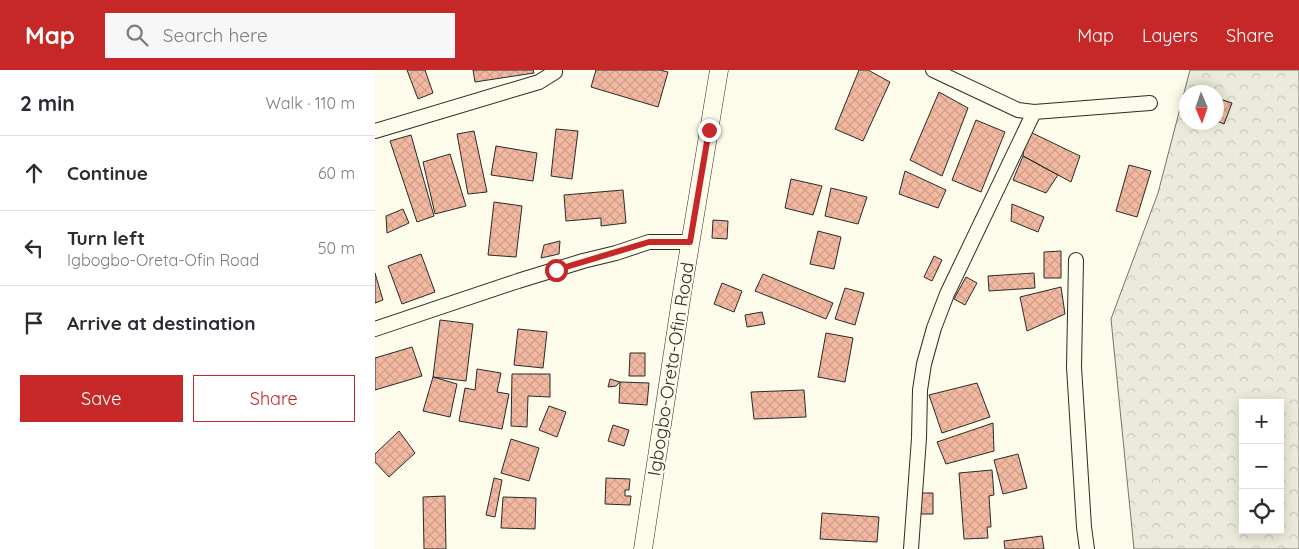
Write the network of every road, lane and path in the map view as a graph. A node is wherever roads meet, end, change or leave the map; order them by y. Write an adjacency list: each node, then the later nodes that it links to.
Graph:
1 (555, 70): 7 (street)
2 (719, 70): 8 (street, Igbogbo-Oreta-Ofin Road)
3 (933, 70): 4 (street)
4 (962, 76): 6 (street)
5 (1150, 103): 6 (street)
6 (1034, 112): 12 (street)
7 (375, 131)
8 (690, 242): 10 (street); 11 (street, Igbogbo-Oreta-Ofin Road)
9 (1076, 260): 13 (street)
10 (375, 329)
11 (643, 549)
12 (911, 549)
13 (1087, 549)

